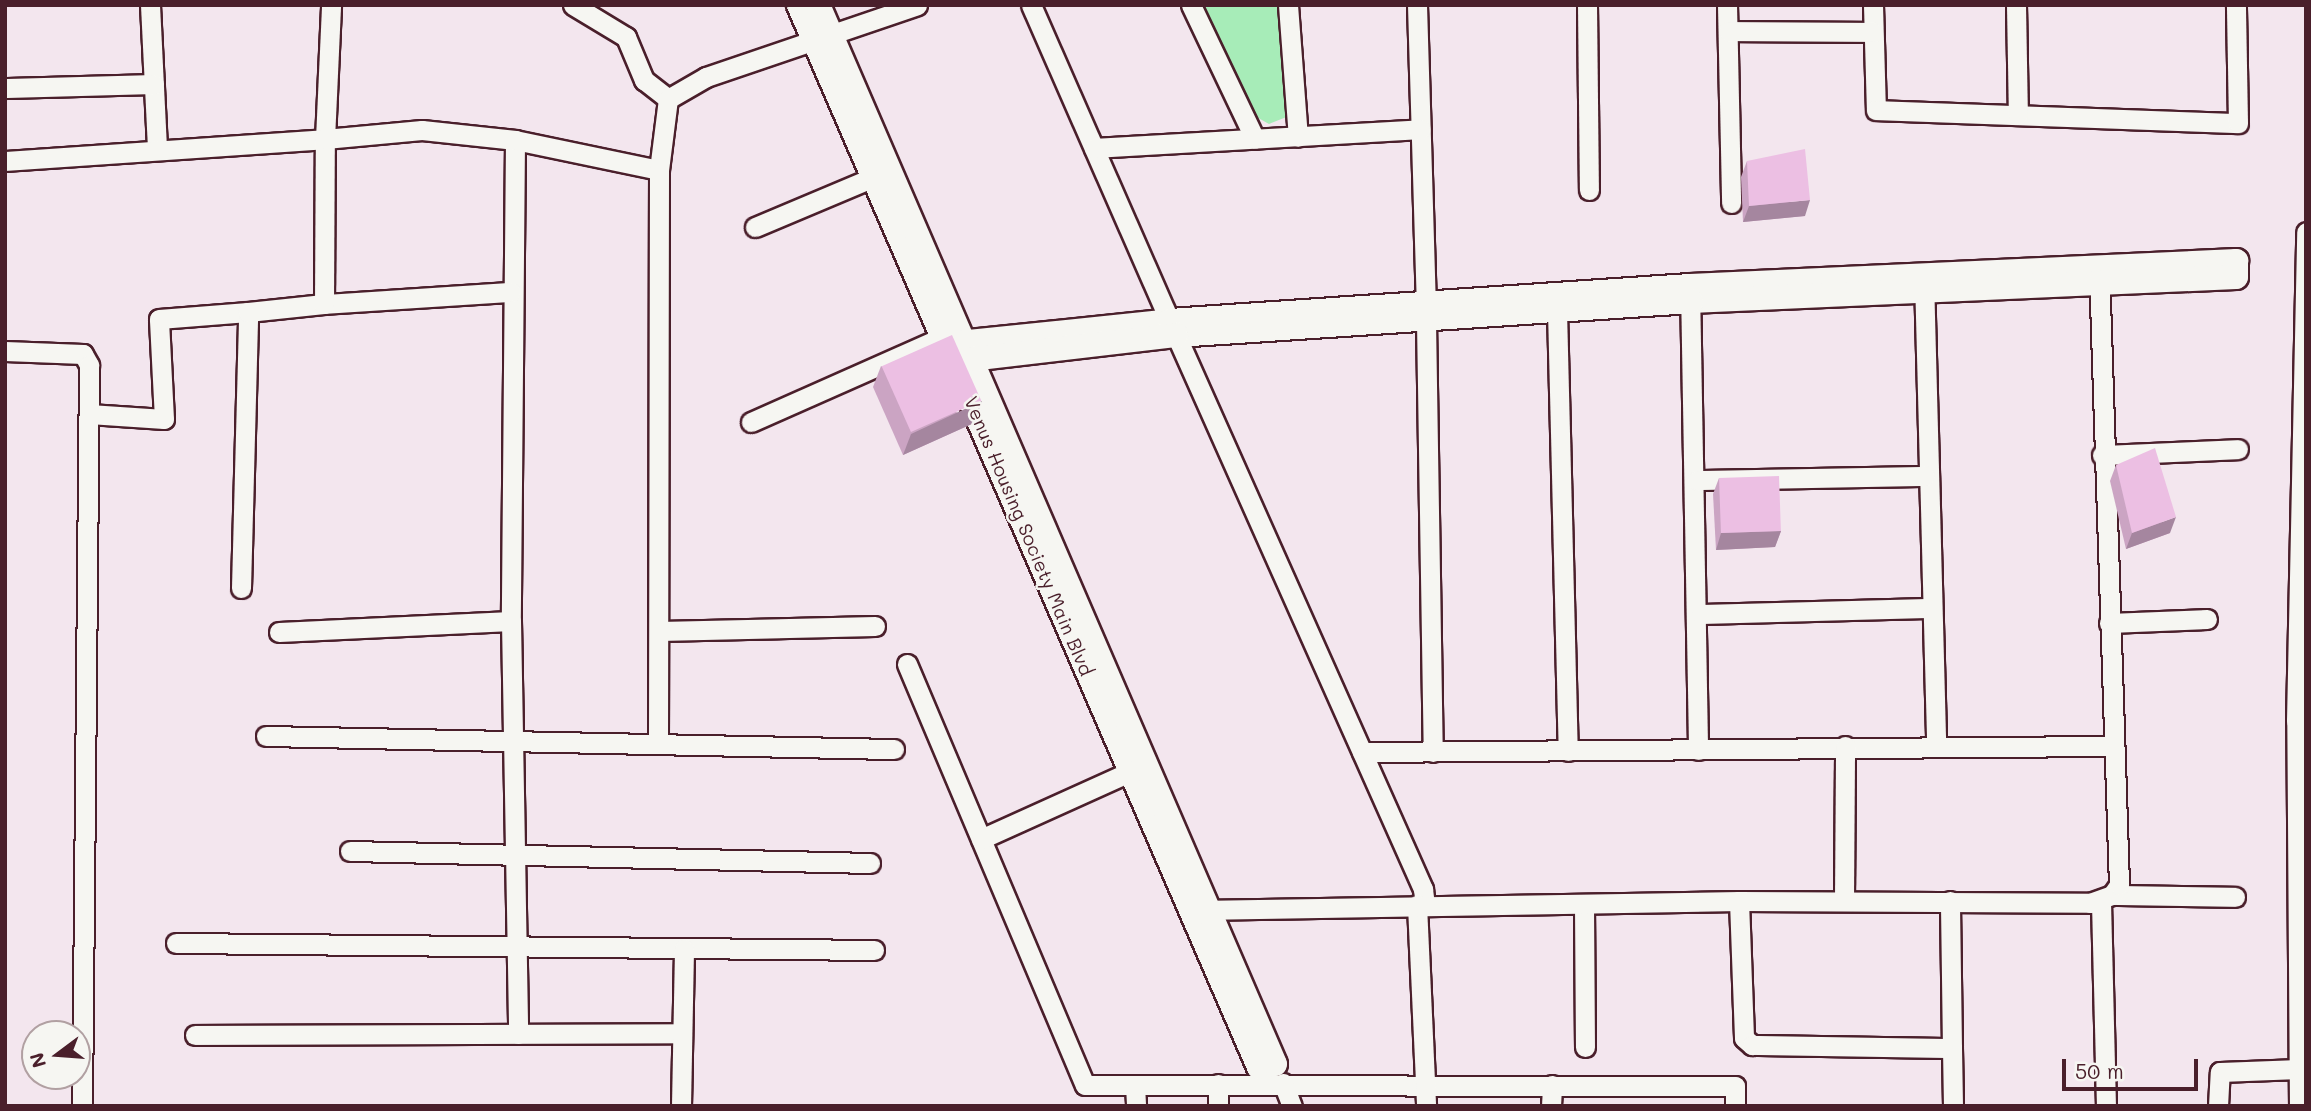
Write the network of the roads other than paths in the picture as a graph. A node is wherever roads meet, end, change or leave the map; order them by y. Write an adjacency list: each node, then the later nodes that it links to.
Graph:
1 (149, 5): 19 (street)
2 (331, 5): 25 (street)
3 (573, 5): 21 (street)
4 (799, 5): 18 (street, Venus Housing Society Main Blvd)
5 (818, 5): 18 (street, Venus Housing Society Main Blvd)
6 (917, 5): 18 (street)
7 (1031, 5): 28 (street)
8 (1191, 5): 27 (street)
9 (1288, 5): 24 (street)
10 (1417, 5): 23 (street)
11 (1587, 5): 33 (street)
12 (1727, 5): 16 (street)
13 (1873, 5): 17 (street)
14 (2016, 5): 22 (street)
15 (2236, 5): 22 (street)
16 (1728, 31): 17 (street); 34 (street)
17 (1873, 32): 22 (street)
18 (821, 35): 21 (street); 32 (street, Venus Housing Society Main Blvd)
19 (154, 84): 20 (street); 29 (street)
20 (5, 88)
21 (668, 99): 31 (street)
22 (2018, 115)
23 (1420, 129): 24 (street); 45 (street)
24 (1298, 137): 27 (street)
25 (325, 139): 26 (street); 29 (street); 43 (street)
26 (515, 139): 31 (street); 40 (street)
27 (1255, 139): 28 (street)
28 (1094, 149): 46 (street)
29 (157, 150): 30 (street)
30 (5, 160)
31 (659, 170): 62 (street)
32 (883, 173): 35 (street); 47 (street, Venus Housing Society Main Blvd)
33 (1589, 190)
34 (1731, 203)
35 (755, 227)
36 (2306, 232): 65 (street)
37 (2236, 269): 38 (street)
38 (2100, 274): 39 (street); 52 (street)
39 (1924, 283): 41 (street); 53 (street)
40 (512, 292): 43 (street); 59 (street)
41 (1691, 293): 42 (street); 54 (street)
42 (1557, 303): 45 (street); 74 (street)
43 (324, 304): 44 (street)
44 (248, 312): 49 (street); 55 (street)
45 (1426, 313): 46 (street); 76 (street)
46 (1173, 328): 47 (street); 75 (street)
47 (958, 348): 50 (street); 77 (street, Venus Housing Society Main Blvd)
48 (5, 351): 49 (street)
49 (89, 414): 106 (street)
50 (751, 422)
51 (2238, 449): 52 (street)
52 (2102, 455): 60 (street)
53 (1925, 476): 54 (street); 56 (street)
54 (1697, 480): 57 (street)
55 (242, 588)
56 (1927, 608): 57 (street); 71 (street)
57 (1700, 614): 73 (street)
58 (2207, 619): 60 (street)
59 (512, 621): 63 (street); 67 (street)
60 (2109, 623): 70 (street)
61 (875, 626): 62 (street)
62 (659, 631): 68 (street)
63 (279, 632)
64 (907, 664): 78 (street)
65 (2301, 721): 80 (street)
66 (265, 736): 67 (street)
67 (517, 741): 68 (street); 81 (street)
68 (658, 744): 72 (street)
69 (1845, 746): 71 (street); 73 (street); 85 (street)
70 (2114, 746): 71 (street); 84 (street)
71 (1936, 747)
72 (894, 749)
73 (1698, 750): 74 (street)
74 (1568, 751): 76 (street)
75 (1362, 752): 76 (street); 88 (street)
76 (1433, 752)
77 (1136, 769): 78 (street); 90 (street, Venus Housing Society Main Blvd)
78 (981, 839): 103 (street)
79 (350, 851): 81 (street)
80 (2301, 851): 100 (street)
81 (518, 852): 82 (street); 92 (street)
82 (870, 863)
83 (2235, 897): 84 (street)
84 (2106, 899): 87 (street); 115 (street)
85 (1844, 900): 86 (street); 87 (street)
86 (1740, 901): 89 (street); 99 (street)
87 (1950, 901): 99 (street)
88 (1421, 905): 89 (street); 90 (street); 104 (street)
89 (1584, 906): 98 (street)
90 (1198, 910): 101 (street, Venus Housing Society Main Blvd)
91 (176, 943): 92 (street)
92 (518, 947): 93 (street); 96 (street)
93 (684, 949): 94 (street); 95 (street)
94 (874, 950)
95 (682, 1033): 96 (street); 107 (street)
96 (518, 1034): 97 (street)
97 (195, 1035)
98 (1585, 1047)
99 (1952, 1048): 114 (street)
100 (2301, 1061): 116 (street); 117 (street)
101 (1272, 1072): 102 (street); 104 (street); 110 (street)
102 (1218, 1084): 103 (street); 109 (street)
103 (1135, 1085): 108 (street)
104 (1424, 1085): 105 (street); 111 (street)
105 (1552, 1085): 112 (street); 113 (street)
106 (82, 1106)
107 (681, 1106)
108 (1136, 1106)
109 (1218, 1106)
110 (1292, 1106)
111 (1426, 1106)
112 (1551, 1106)
113 (1735, 1106)
114 (1953, 1106)
115 (2106, 1106)
116 (2218, 1106)
117 (2299, 1106)

